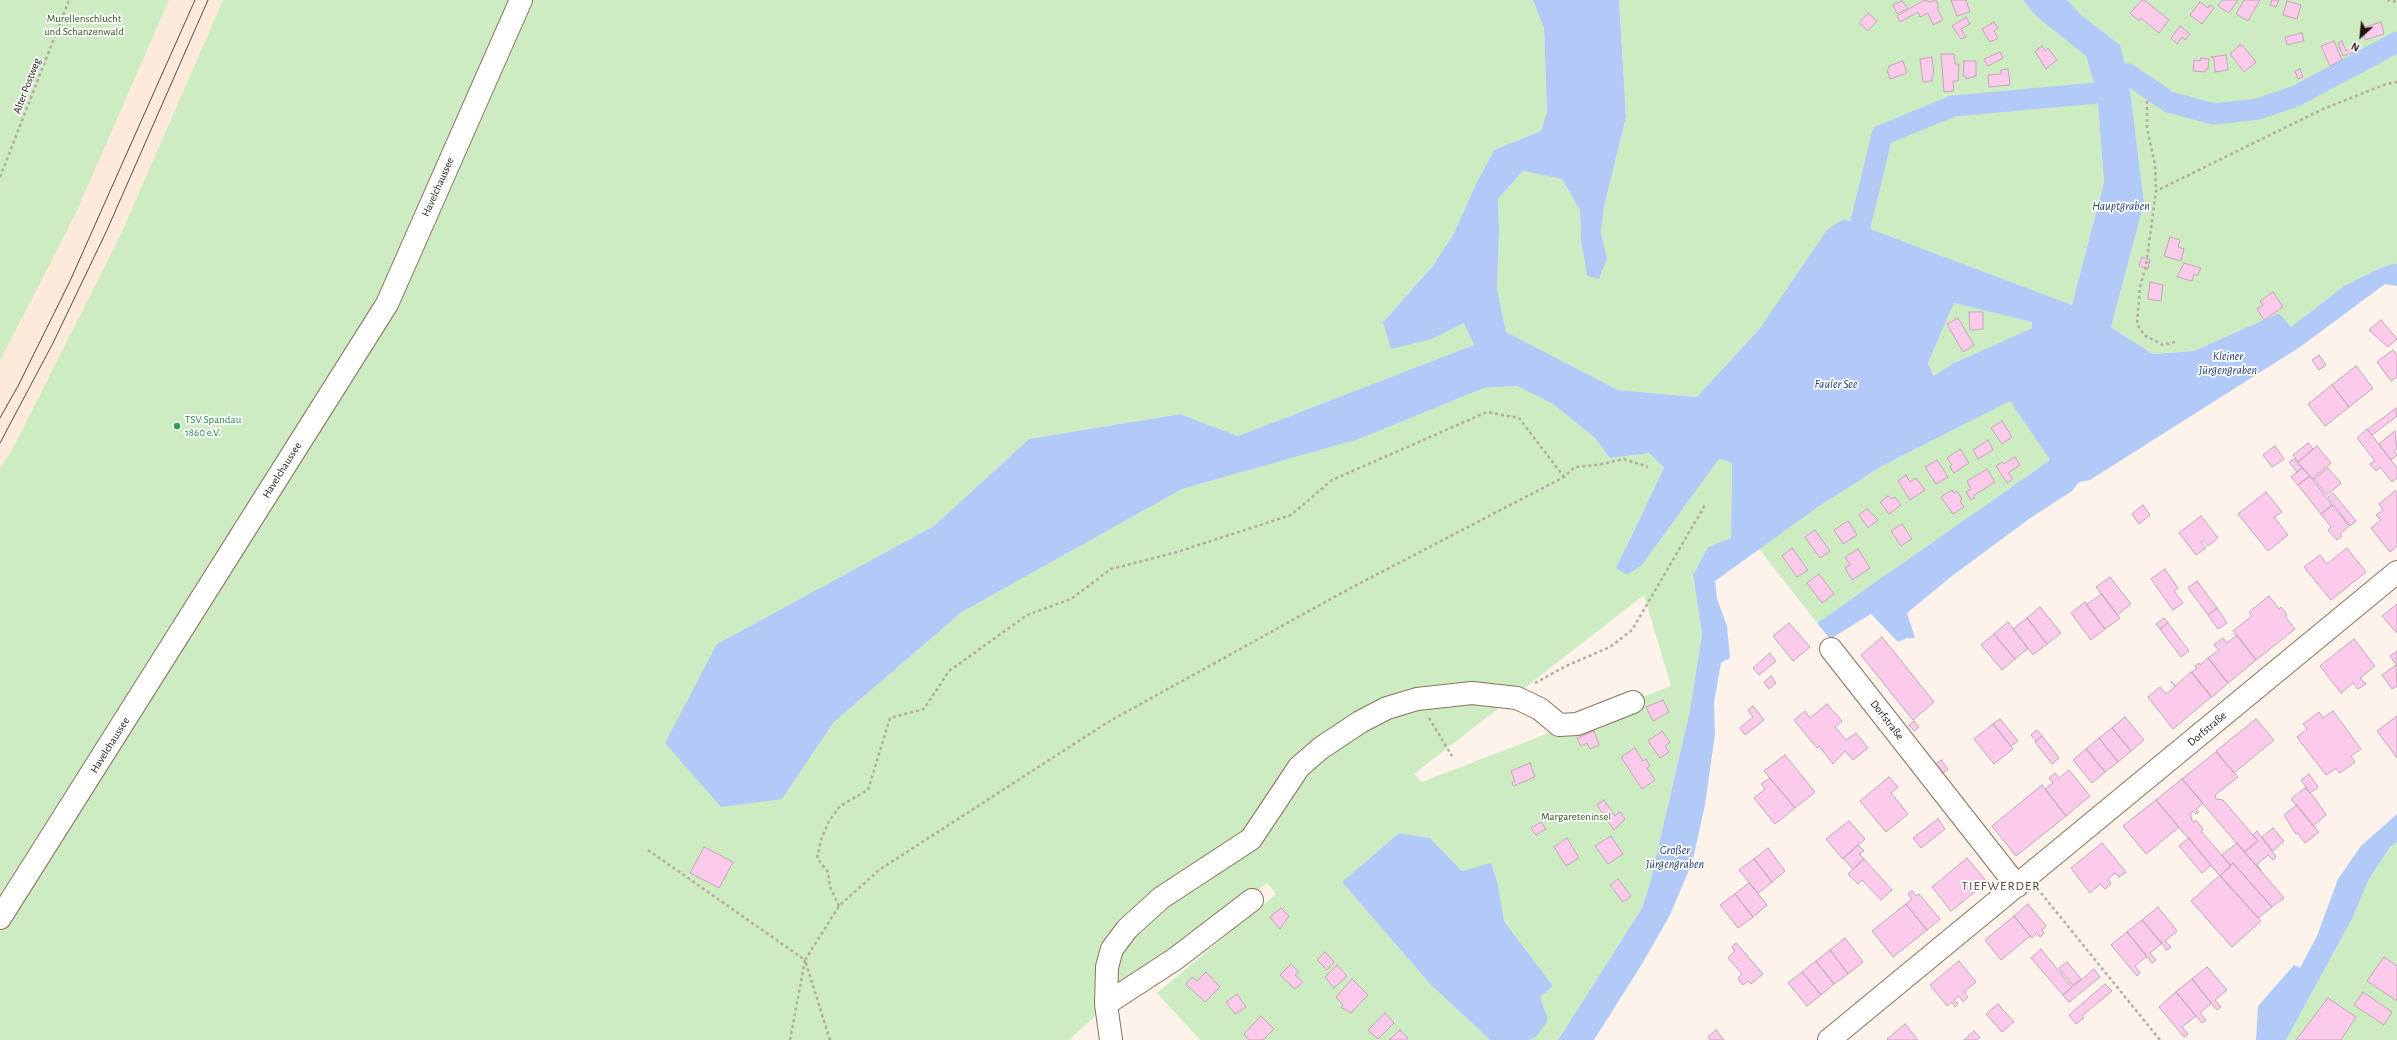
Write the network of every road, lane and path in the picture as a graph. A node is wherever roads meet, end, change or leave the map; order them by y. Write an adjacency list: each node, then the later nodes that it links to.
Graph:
1 (70, 0): 7 (path, Alter Postweg)
2 (521, 0): 23 (street, Havelchaussee)
3 (2387, 0): 4 (path)
4 (2397, 2)
5 (2397, 82): 8 (path)
6 (2146, 101): 8 (path)
7 (0, 177)
8 (2156, 191): 9 (path)
9 (2175, 342)
10 (1648, 467): 11 (path)
11 (1564, 477): 22 (path); 22 (path)
12 (1705, 505): 15 (path)
13 (2397, 572): 20 (street, Dorfstraße)
14 (1831, 649): 20 (street, Dorfstraße)
15 (1510, 697): 16 (street); 17 (street)
16 (1417, 699): 18 (path); 25 (street)
17 (1633, 702)
18 (1452, 756)
19 (648, 850): 24 (path)
20 (2023, 881): 29 (street, Dorfstraße); 30 (path)
21 (1252, 900): 25 (street)
22 (839, 906): 24 (path)
23 (0, 918)
24 (804, 960): 26 (path); 27 (path)
25 (1106, 1004): 28 (street)
26 (790, 1040)
27 (830, 1040)
28 (1111, 1040)
29 (1829, 1040)
30 (2160, 1040)

